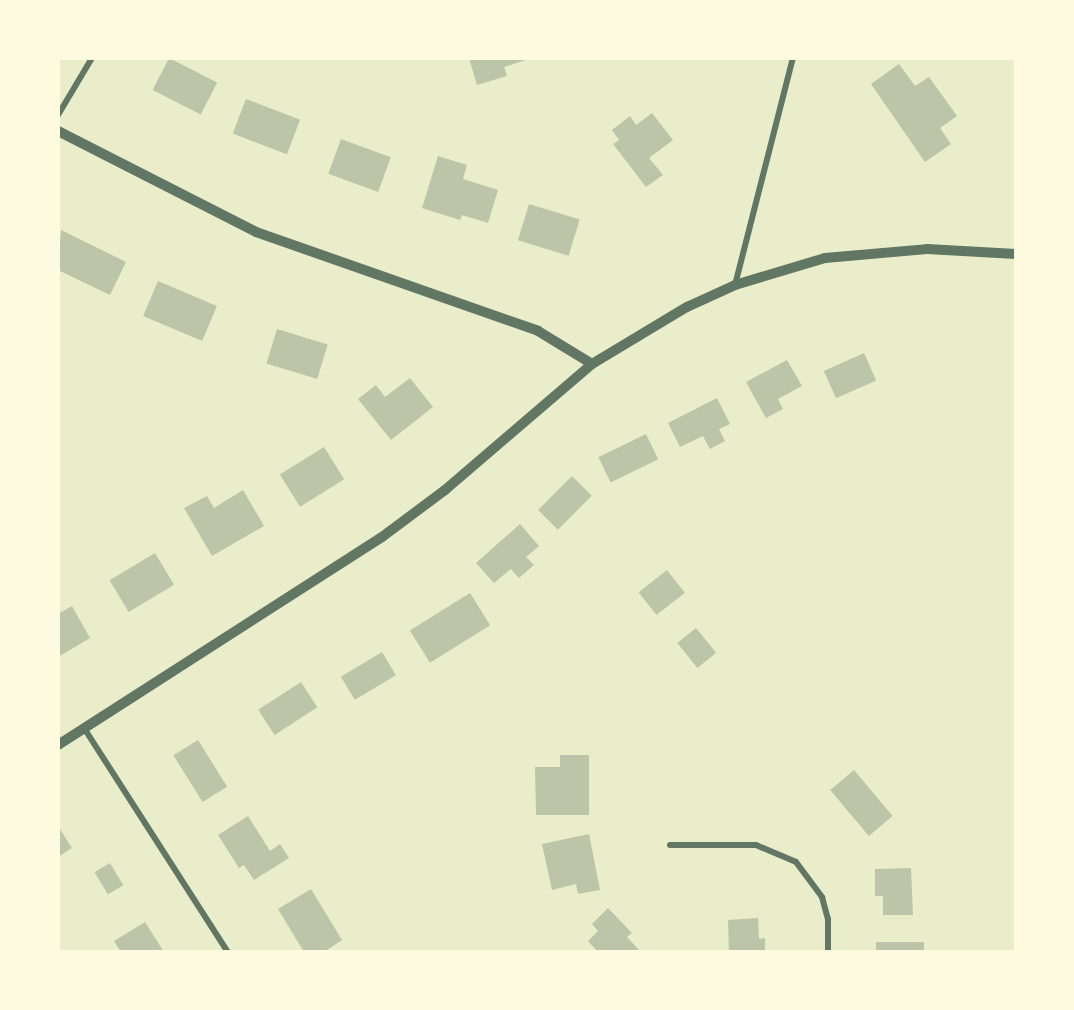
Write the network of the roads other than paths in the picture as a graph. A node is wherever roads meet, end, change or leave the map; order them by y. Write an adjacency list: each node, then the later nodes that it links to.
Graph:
1 (92, 58): 3 (street)
2 (793, 58): 6 (street)
3 (58, 115)
4 (58, 131): 7 (street)
5 (1016, 254): 6 (street)
6 (735, 285): 7 (street)
7 (592, 364): 8 (street)
8 (84, 728): 9 (street); 11 (street)
9 (58, 745)
10 (670, 845): 12 (street)
11 (228, 951)
12 (828, 951)

